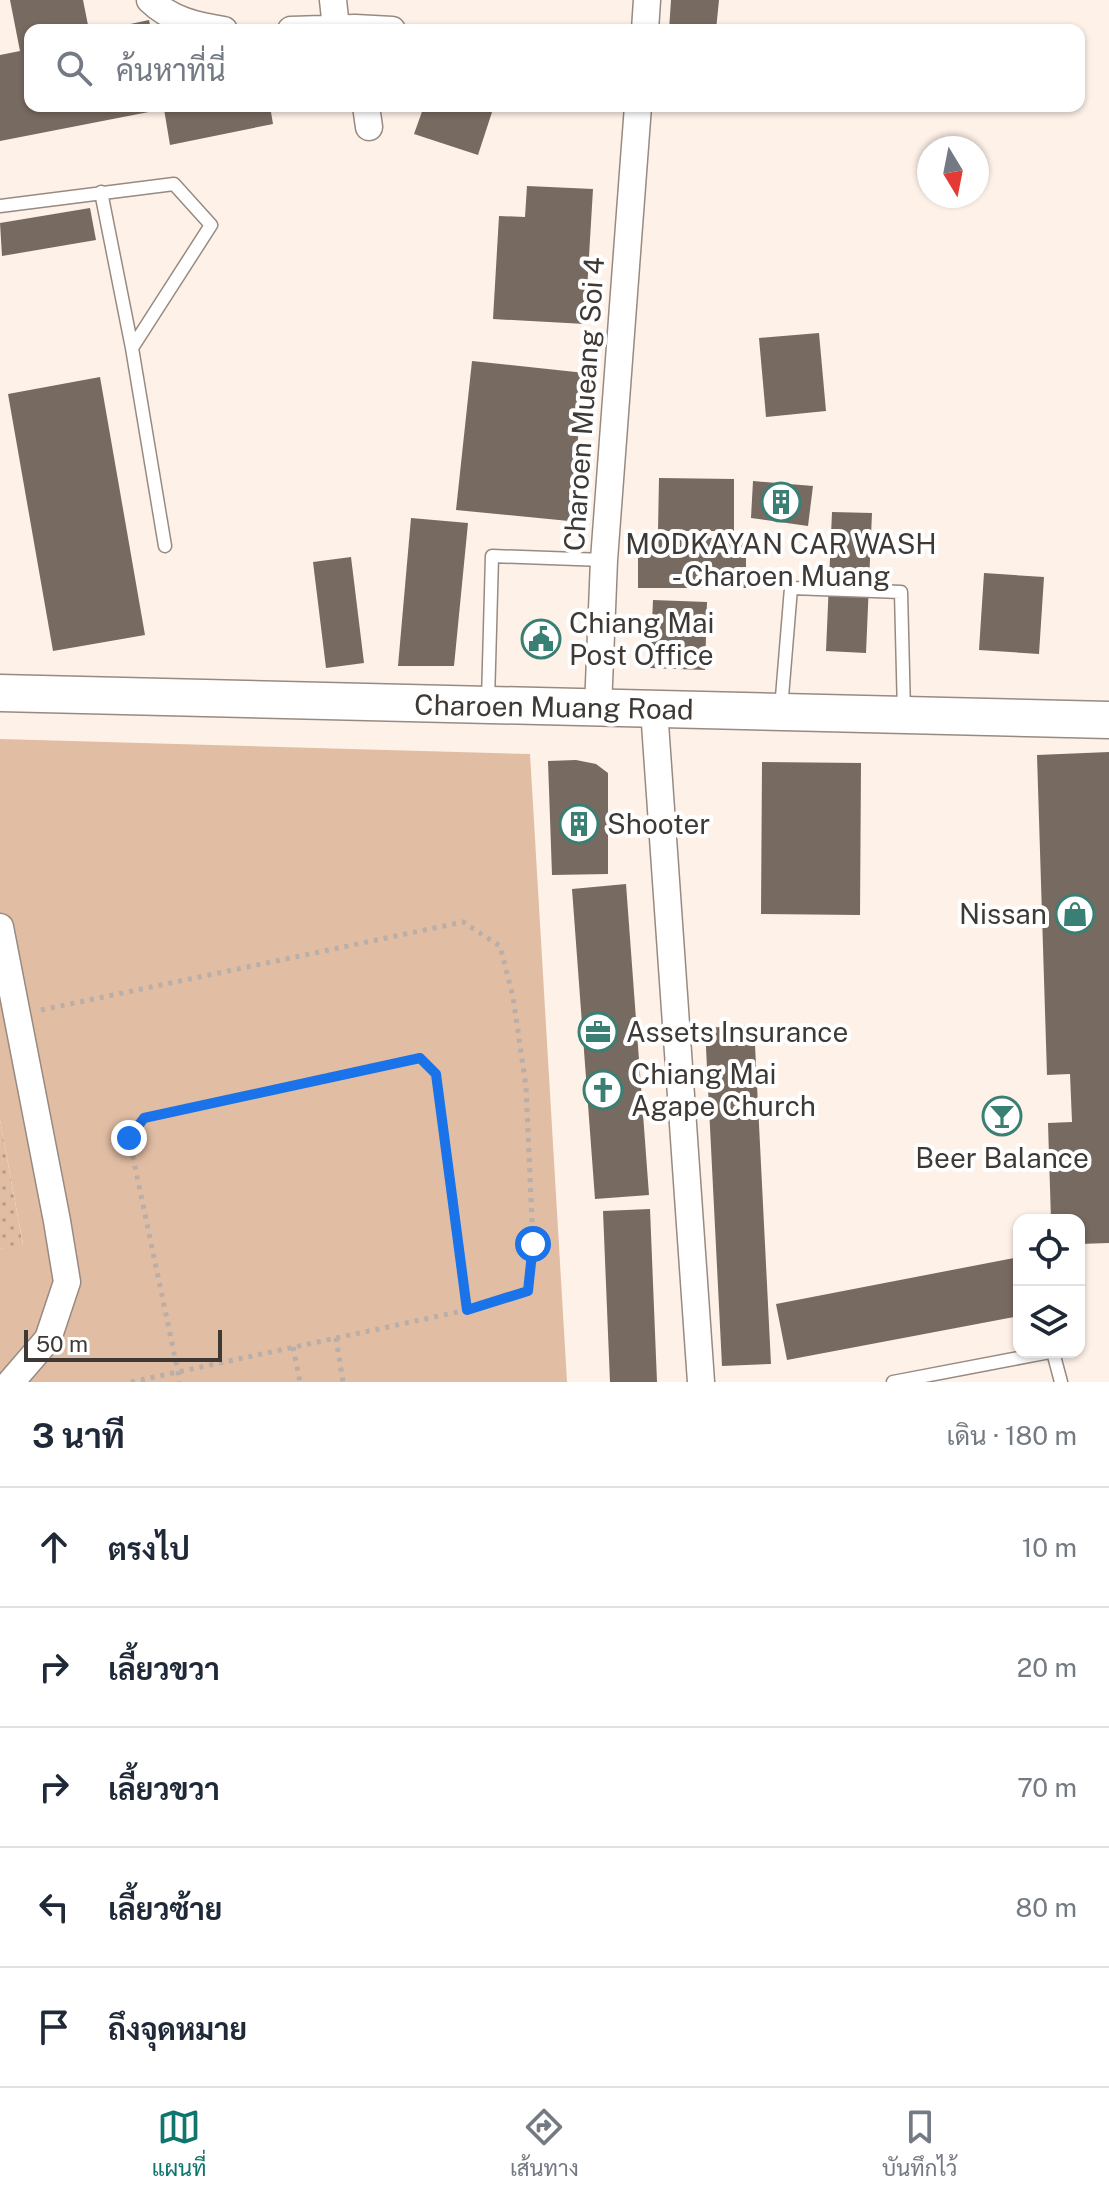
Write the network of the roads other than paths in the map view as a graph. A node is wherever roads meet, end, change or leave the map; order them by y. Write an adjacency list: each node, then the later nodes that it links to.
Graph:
1 (150, 0): 4 (street)
2 (333, 0): 5 (street)
3 (647, 0): 6 (street)
4 (190, 24)
5 (346, 24)
6 (645, 24)
7 (638, 112): 12 (street, Charoen Mueang Soi 4)
8 (101, 192): 9 (lane); 10 (lane); 10 (lane)
9 (0, 206)
10 (132, 348): 11 (lane)
11 (165, 546)
12 (604, 560): 14 (lane); 15 (street, Charoen Mueang Soi 4)
13 (0, 693): 14 (main road, Charoen Muang Road)
14 (487, 705): 15 (main road, Charoen Muang Road)
15 (598, 708): 16 (main road, Charoen Muang Road)
16 (654, 709): 17 (main road, Charoen Muang Road); 24 (street)
17 (781, 712): 18 (main road, Charoen Muang Road); 18 (lane)
18 (905, 716): 19 (main road, Charoen Muang Road)
19 (1109, 720)
20 (0, 927): 23 (street)
21 (1019, 1358): 25 (lane)
22 (1053, 1358): 26 (lane)
23 (11, 1382)
24 (701, 1382)
25 (893, 1382)
26 (1061, 1382)

